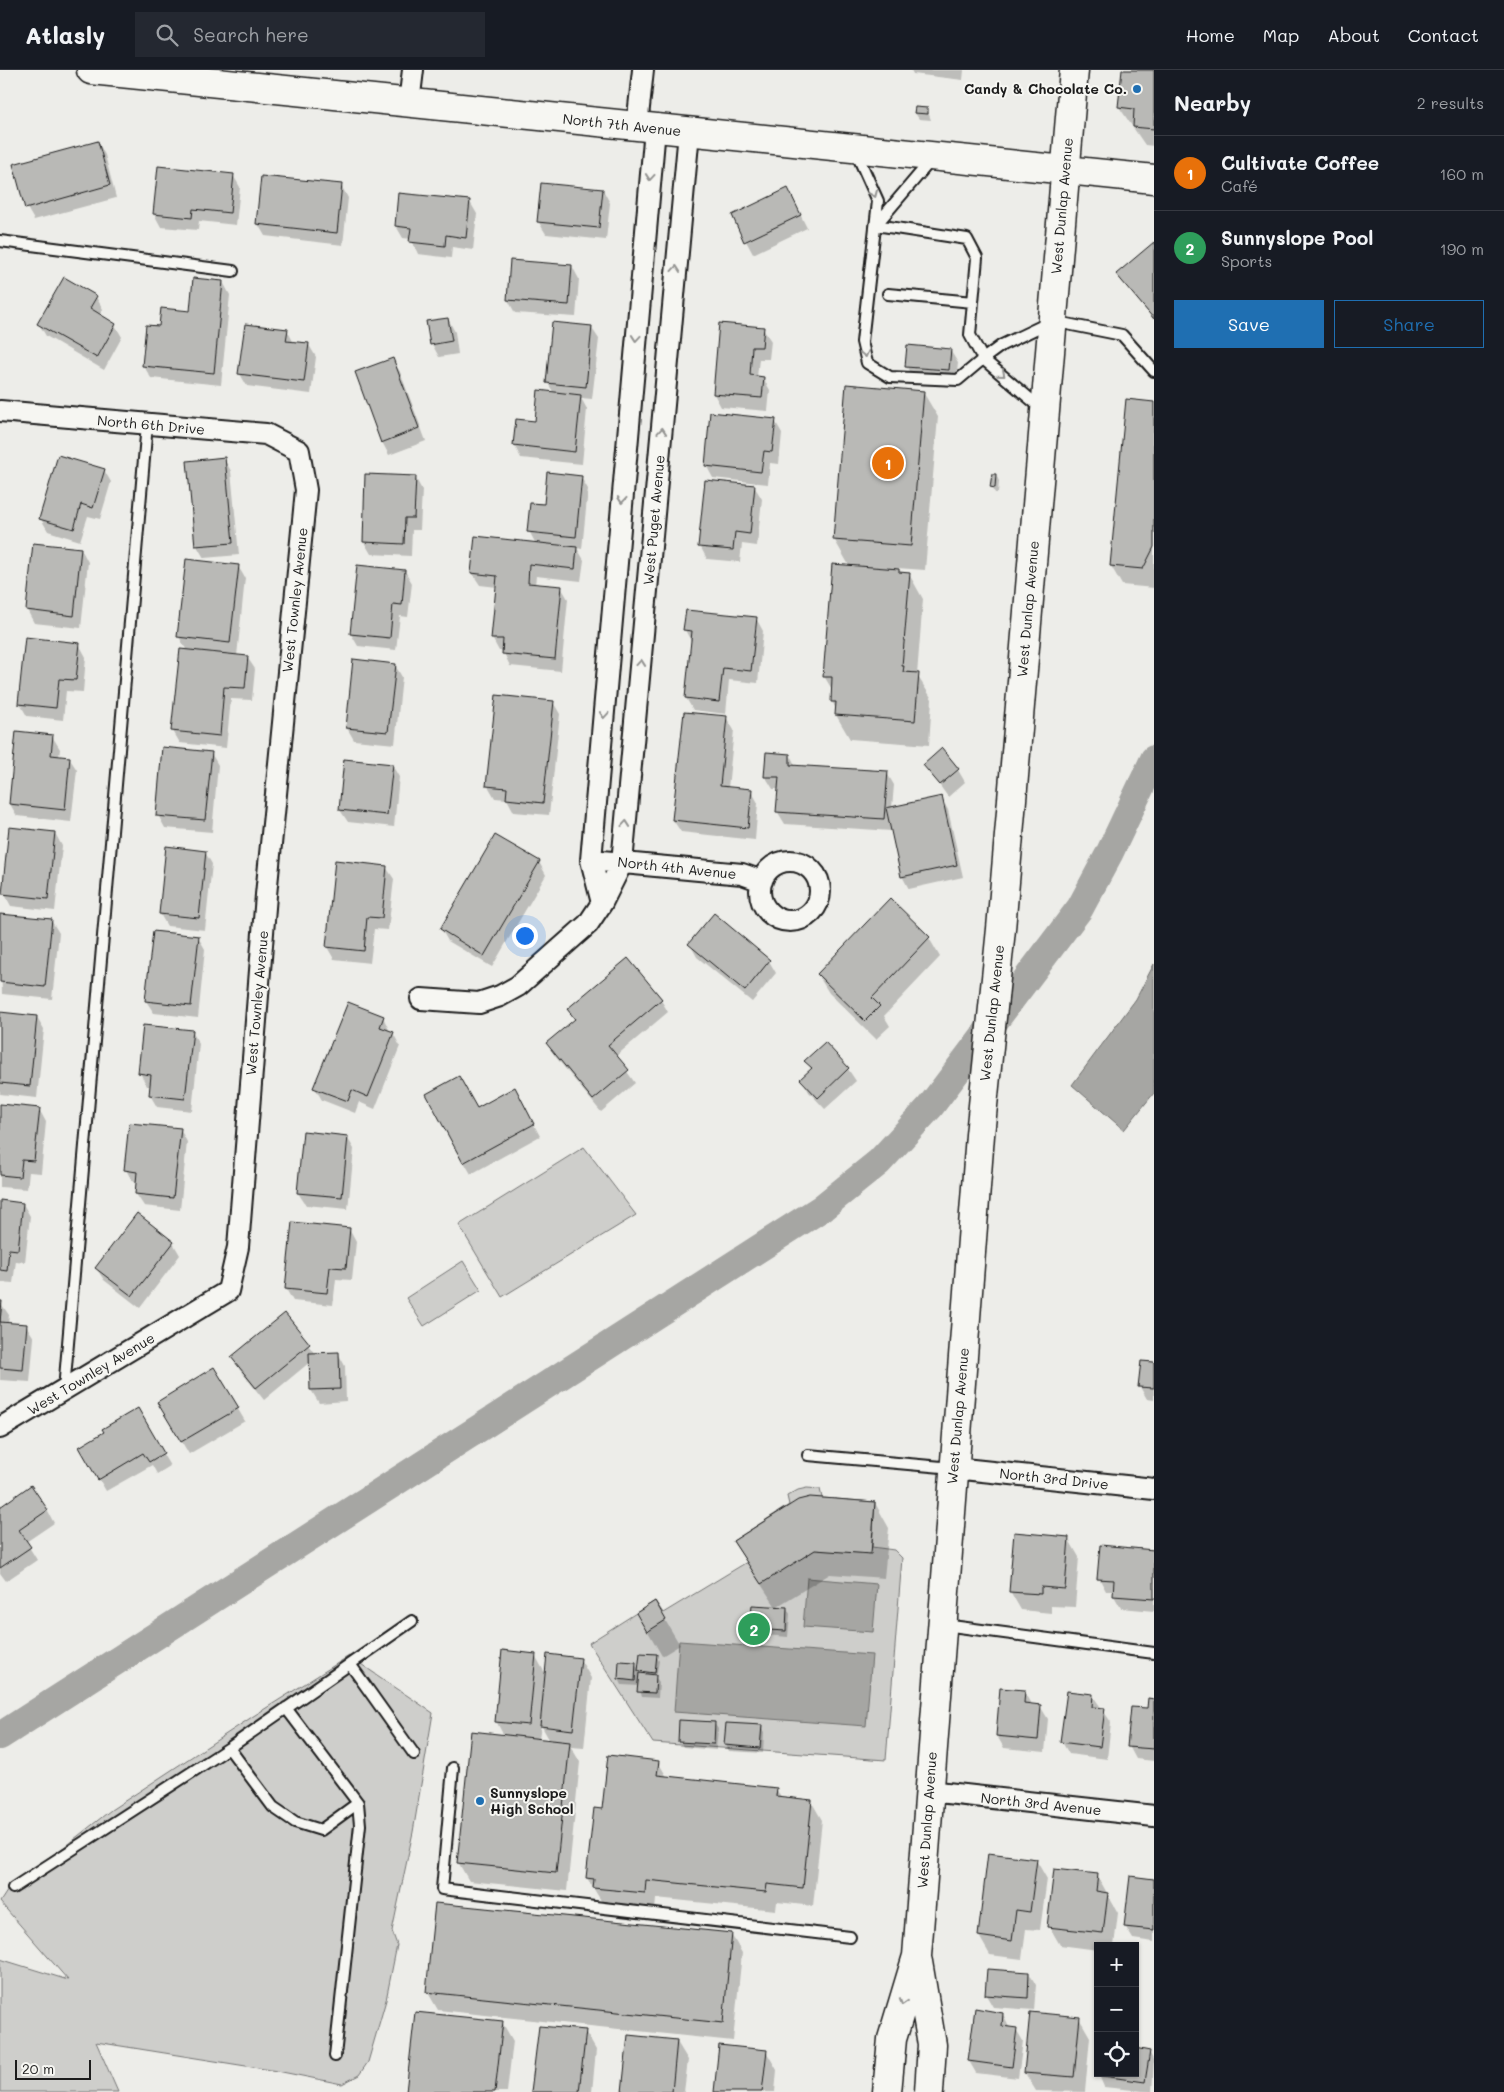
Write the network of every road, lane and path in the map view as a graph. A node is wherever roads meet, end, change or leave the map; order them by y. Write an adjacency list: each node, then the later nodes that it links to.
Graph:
1 (91, 70): 5 (main road, North 7th Avenue)
2 (413, 70): 6 (street)
3 (643, 70): 7 (street)
4 (1074, 70): 11 (main road, West Dunlap Avenue)
5 (192, 75): 6 (main road, North 7th Avenue)
6 (409, 102): 7 (main road, North 7th Avenue)
7 (646, 127): 8 (main road, North 7th Avenue); 25 (street, one-way to 25)
8 (689, 132): 9 (main road, North 7th Avenue); 26 (street, West Puget Avenue, one-way to 8)
9 (855, 149): 10 (main road, North 7th Avenue); 13 (lane, one-way to 13)
10 (934, 157): 11 (main road, North 7th Avenue); 13 (lane)
11 (1065, 170): 12 (main road, North 7th Avenue); 18 (main road, West Dunlap Avenue)
12 (1154, 178)
13 (876, 225): 17 (lane); 19 (lane, one-way to 19)
14 (0, 241): 15 (lane)
15 (233, 271)
16 (888, 294): 17 (lane)
17 (973, 302): 19 (lane)
18 (1052, 321): 19 (lane); 20 (lane); 22 (main road, West Dunlap Avenue)
19 (983, 359): 22 (lane, one-way to 22)
20 (1154, 371)
21 (0, 411): 23 (street, North 6th Drive)
22 (1044, 411): 35 (main road, West Dunlap Avenue)
23 (148, 424): 24 (street, North 6th Drive); 32 (lane)
24 (299, 451): 32 (street, West Townley Avenue)
25 (611, 634): 26 (street); 27 (street, one-way to 27)
26 (643, 638): 28 (street, West Puget Avenue, one-way to 26)
27 (591, 860): 28 (street, North 4th Avenue); 30 (street)
28 (622, 863): 29 (street, North 4th Avenue); 30 (street, West Puget Avenue)
29 (762, 882)
30 (602, 903): 31 (street, West Puget Avenue)
31 (421, 999)
32 (64, 1390): 33 (street, West Townley Avenue)
33 (0, 1428)
34 (808, 1455): 35 (lane)
35 (954, 1468): 36 (street, North 3rd Drive); 38 (main road, West Dunlap Avenue)
36 (1154, 1489)
37 (412, 1621): 40 (lane)
38 (941, 1624): 39 (lane); 45 (main road, West Dunlap Avenue)
39 (1154, 1652)
40 (350, 1664): 41 (lane); 43 (lane)
41 (286, 1708): 42 (lane); 46 (lane)
42 (228, 1748): 46 (lane); 48 (lane)
43 (414, 1754)
44 (453, 1768): 49 (lane)
45 (929, 1791): 47 (street, North 3rd Avenue); 50 (main road, West Dunlap Avenue)
46 (358, 1803): 51 (lane)
47 (1154, 1816)
48 (13, 1888)
49 (850, 1937)
50 (917, 1956): 52 (main road, West Dunlap Avenue, one-way to 52); 53 (main road, West Dunlap Avenue)
51 (335, 2056)
52 (887, 2092)
53 (929, 2092)

